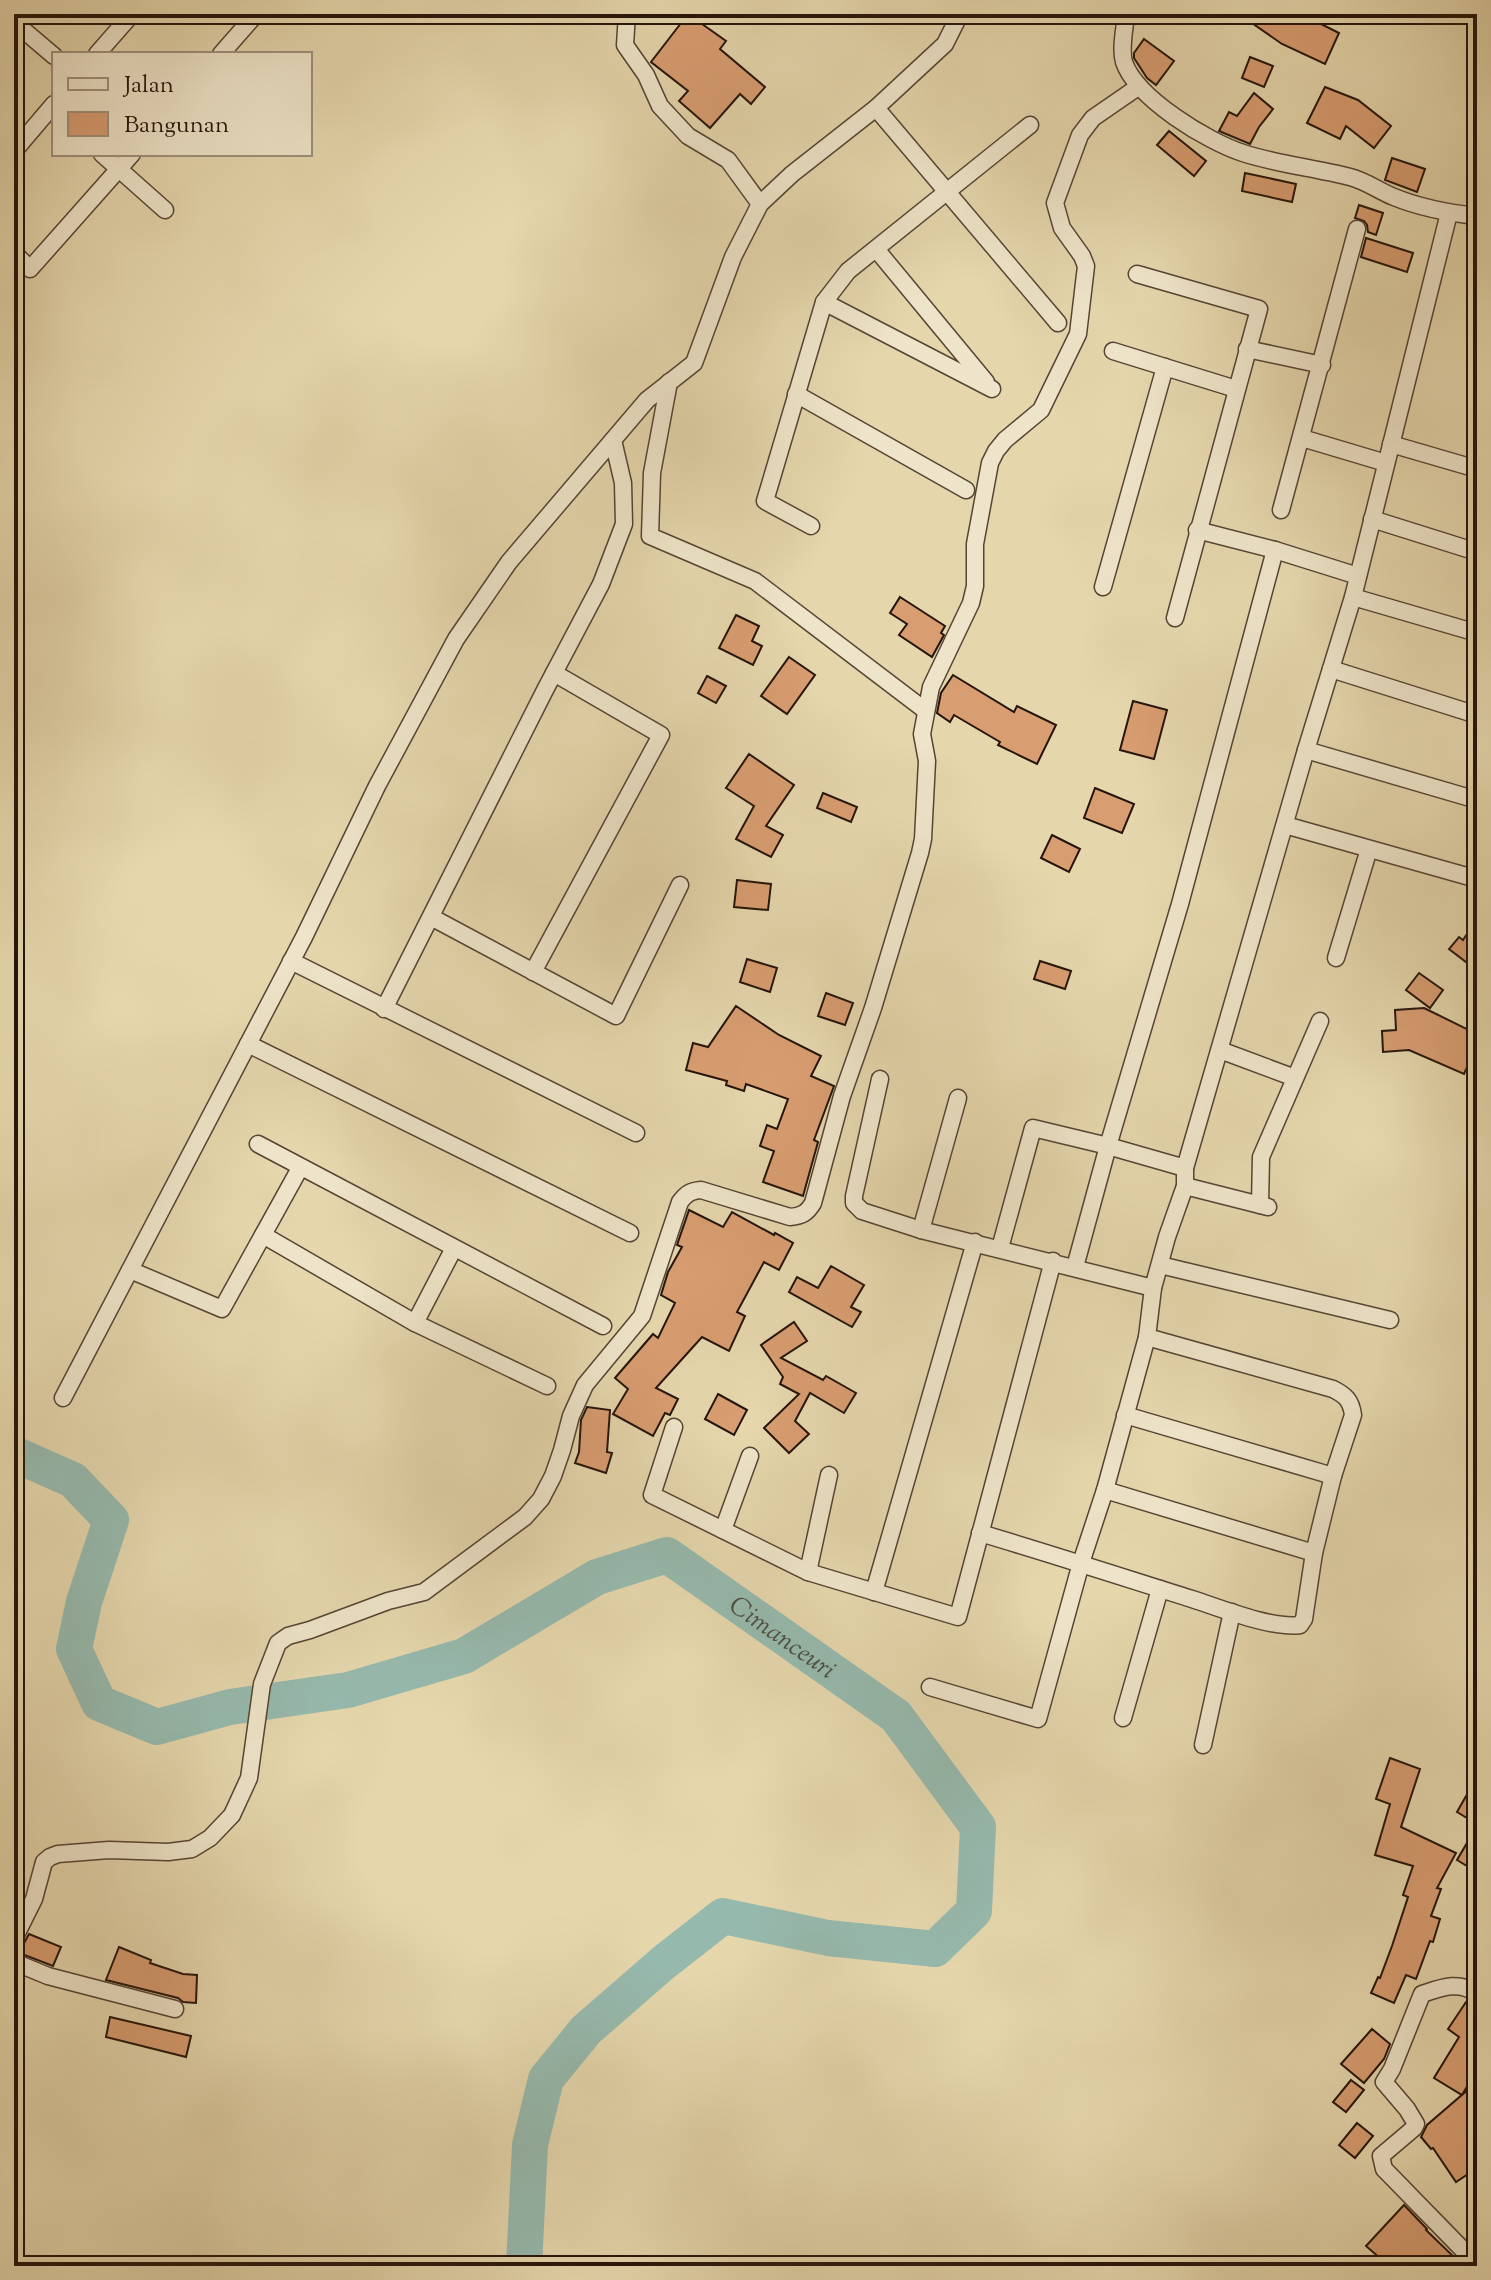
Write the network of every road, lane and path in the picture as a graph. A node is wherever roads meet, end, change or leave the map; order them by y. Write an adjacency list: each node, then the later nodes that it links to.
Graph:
1 (132, 14): 7 (street)
2 (256, 14): 8 (street)
3 (627, 14): 19 (street)
4 (960, 14): 11 (street)
5 (1126, 14): 10 (street)
6 (14, 22): 9 (street)
7 (99, 52)
8 (223, 52)
9 (52, 54)
10 (1138, 87): 21 (street); 55 (street)
11 (876, 108): 18 (street); 19 (street)
12 (52, 109): 14 (street)
13 (1030, 125): 18 (street)
14 (17, 141)
15 (104, 156): 17 (street)
16 (130, 156): 17 (street)
17 (119, 169): 20 (street); 25 (street)
18 (947, 192): 24 (street); 28 (street)
19 (760, 204): 33 (street)
20 (165, 210)
21 (1449, 213): 22 (street); 38 (street)
22 (1477, 216)
23 (1357, 229): 31 (street)
24 (876, 249): 27 (street); 27 (street)
25 (14, 253)
26 (1137, 274): 29 (street)
27 (824, 302): 35 (street)
28 (1058, 323)
29 (1247, 349): 31 (street); 34 (street)
30 (1113, 351): 32 (street)
31 (1322, 365): 36 (street)
32 (1165, 367): 34 (street); 49 (street)
33 (669, 382): 37 (street); 55 (street)
34 (1236, 389): 45 (street)
35 (796, 394): 41 (street); 44 (street)
36 (1302, 438): 39 (street); 42 (street)
37 (613, 440): 54 (street); 65 (street)
38 (1391, 444): 39 (street); 40 (street)
39 (1386, 463): 43 (street)
40 (1477, 469)
41 (966, 490)
42 (1281, 510)
43 (1372, 519): 47 (street); 48 (street)
44 (811, 526)
45 (1197, 530): 46 (street); 51 (street)
46 (1275, 550): 48 (street); 76 (street)
47 (1477, 552)
48 (1358, 576): 50 (street)
49 (1103, 587)
50 (1353, 597): 52 (street); 53 (street)
51 (1175, 618)
52 (1477, 633)
53 (1331, 669): 56 (street); 57 (street)
54 (554, 673): 63 (street); 66 (street)
55 (926, 711): 113 (street)
56 (1477, 715)
57 (1306, 750): 58 (street); 59 (street)
58 (1477, 800)
59 (1285, 825): 60 (street); 70 (street)
60 (1369, 849): 61 (street); 64 (street)
61 (1477, 879)
62 (680, 885): 66 (street)
63 (431, 917): 66 (street); 67 (street)
64 (1336, 958)
65 (291, 961): 67 (street); 69 (street)
66 (533, 972)
67 (384, 1009): 74 (street)
68 (1320, 1021): 71 (street)
69 (248, 1044): 80 (street); 88 (street)
70 (1220, 1050): 71 (street); 78 (street)
71 (1295, 1078): 78 (street)
72 (880, 1079): 79 (street)
73 (958, 1098): 79 (street)
74 (636, 1133)
75 (258, 1144): 77 (street)
76 (1108, 1146): 78 (street); 84 (street); 87 (street)
77 (300, 1168): 81 (street); 83 (street)
78 (1185, 1177): 86 (street)
79 (921, 1230): 82 (street)
80 (630, 1233)
81 (263, 1235): 88 (street); 91 (street)
82 (975, 1242): 84 (street); 108 (street)
83 (454, 1248): 91 (street); 92 (street)
84 (1000, 1248): 85 (street)
85 (1053, 1261): 87 (street); 103 (street)
86 (1160, 1265): 89 (street); 90 (street)
87 (1075, 1267): 89 (street)
88 (130, 1270): 95 (street)
89 (1153, 1288): 93 (street)
90 (1390, 1320)
91 (415, 1323): 94 (street)
92 (603, 1326)
93 (1147, 1337): 96 (street); 100 (street)
94 (547, 1386)
95 (63, 1398)
96 (1125, 1415): 100 (street); 101 (street)
97 (674, 1427): 102 (street)
98 (750, 1456): 102 (street)
99 (829, 1475): 106 (street)
100 (1333, 1476): 104 (street)
101 (1105, 1490): 104 (street); 105 (street)
102 (723, 1530): 106 (street)
103 (980, 1533): 105 (street); 108 (street)
104 (1314, 1553): 109 (street)
105 (1081, 1563): 107 (street); 110 (street)
106 (808, 1572): 108 (street)
107 (1160, 1589): 109 (street); 111 (street)
108 (874, 1592)
109 (1232, 1612): 112 (street)
110 (930, 1687)
111 (1123, 1718)
112 (1203, 1745)
113 (14, 1939)
114 (14, 1962): 116 (street)
115 (1477, 1993): 117 (street)
116 (175, 2009)
117 (1477, 2255)

